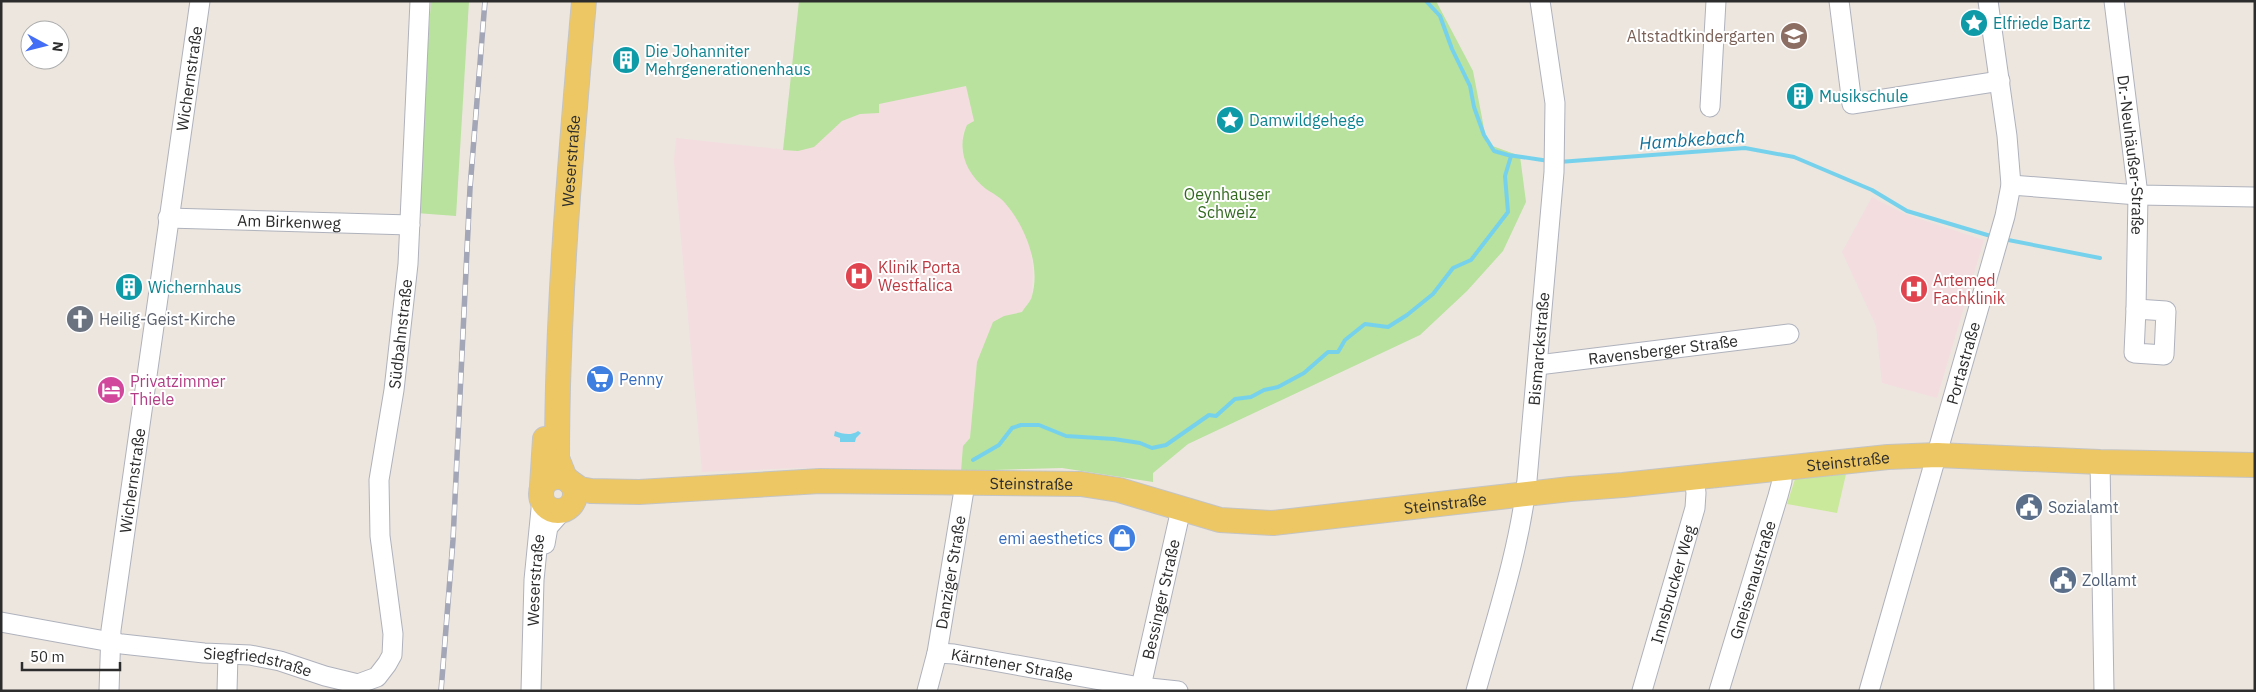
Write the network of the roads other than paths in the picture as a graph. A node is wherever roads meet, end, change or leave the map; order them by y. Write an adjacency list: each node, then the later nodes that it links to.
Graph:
1 (200, 1): 14 (street, Wichernstraße)
2 (420, 1): 15 (street, Südbahnstraße)
3 (584, 1): 17 (main road, Weserstraße)
4 (1540, 1): 19 (street, Bismarckstraße)
5 (1716, 1): 10 (street)
6 (1839, 1): 9 (street)
7 (1988, 1): 9 (street, Portastraße)
8 (2114, 1): 12 (street, Dr.-Neuhäußer-Straße)
9 (2000, 82): 11 (street, Portastraße)
10 (1710, 108)
11 (2011, 186): 12 (street); 20 (street, Portastraße)
12 (2138, 195): 13 (street); 16 (street, Dr.-Neuhäußer-Straße)
13 (2255, 197)
14 (168, 218): 15 (street, Am Birkenweg); 33 (street, Wichernstraße)
15 (410, 225): 37 (street, Südbahnstraße)
16 (2136, 309)
17 (560, 320): 25 (main road, Weserstraße); 27 (main road, Weserstraße)
18 (1789, 334): 19 (street, Ravensberger Straße)
19 (1538, 365): 29 (street, Bismarckstraße)
20 (1937, 455): 21 (main road, Steinstraße); 23 (main road, Steinstraße); 47 (street, Portastraße)
21 (2100, 462): 22 (main road, Steinstraße); 48 (street)
22 (2255, 465)
23 (1781, 468): 24 (main road, Steinstraße); 46 (street, Gneisenaustraße)
24 (1694, 477): 29 (main road, Steinstraße); 45 (street, Innsbrucker Weg)
25 (568, 480): 27 (main road); 28 (main road, Steinstraße); 30 (main road)
26 (965, 484): 28 (main road, Steinstraße); 31 (main road, Steinstraße); 34 (street, Danziger Straße)
27 (542, 492): 30 (main road); 36 (street, Weserstraße)
28 (639, 492): 30 (main road, Steinstraße)
29 (1526, 494): 31 (main road, Steinstraße); 44 (street, Bismarckstraße)
30 (566, 508): 36 (street, Weserstraße)
31 (1182, 510): 38 (street, Bessinger Straße)
32 (1, 622): 33 (street, Siegfriedstraße)
33 (111, 643): 35 (street, Siegfriedstraße); 39 (street, Wichernstraße)
34 (936, 653): 38 (street, Kärntener Straße); 42 (street, Danziger Straße)
35 (228, 655): 37 (street, Siegfriedstraße); 40 (street)
36 (532, 660): 41 (street, Weserstraße)
37 (387, 664)
38 (1140, 689): 43 (street, Kärntener Straße)
39 (109, 691)
40 (227, 691)
41 (531, 691)
42 (927, 691)
43 (1178, 691)
44 (1476, 691)
45 (1642, 691)
46 (1719, 691)
47 (1869, 691)
48 (2104, 691)

